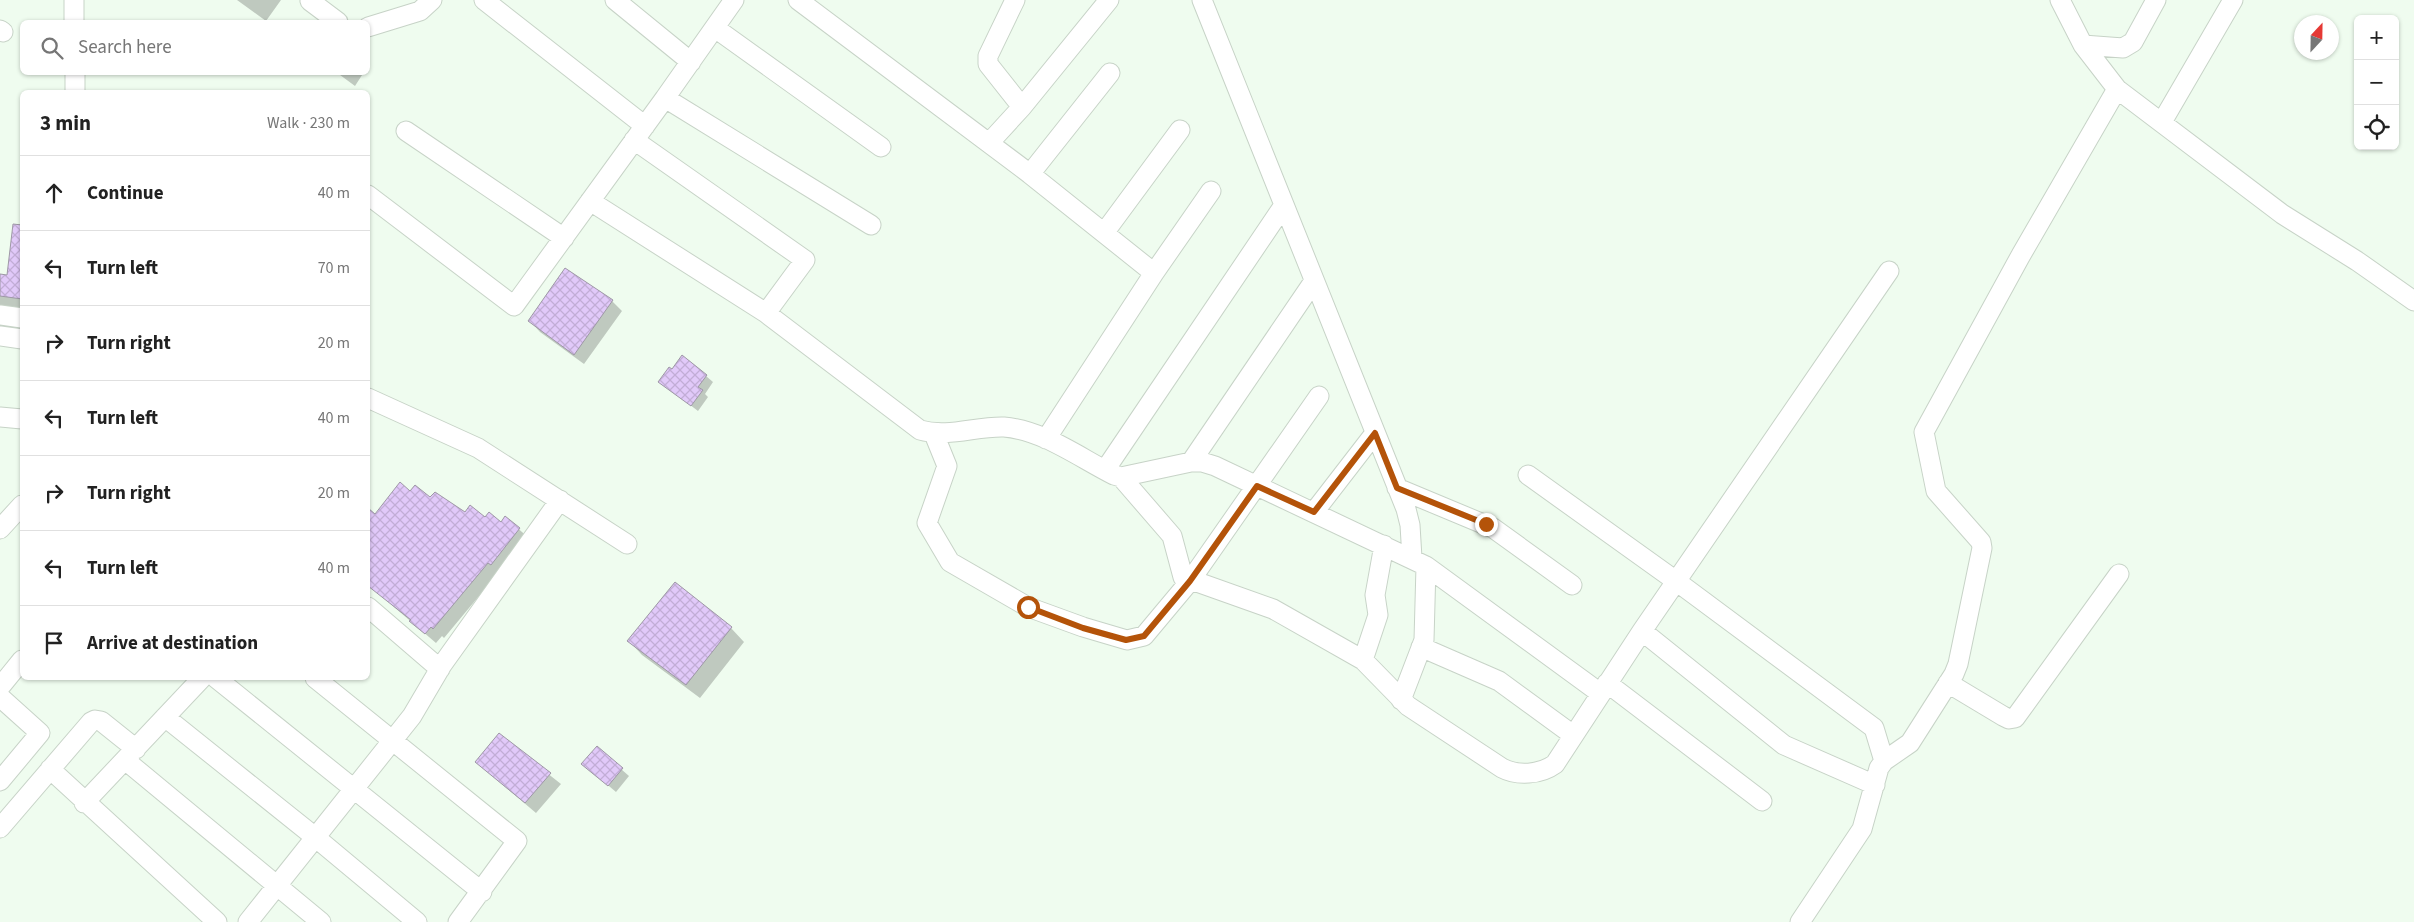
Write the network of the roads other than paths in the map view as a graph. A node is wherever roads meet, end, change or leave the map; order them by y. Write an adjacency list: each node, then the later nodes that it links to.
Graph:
1 (74, 0): 14 (street)
2 (310, 0): 15 (street)
3 (432, 0): 16 (street)
4 (484, 0): 29 (street)
5 (615, 0): 19 (street)
6 (734, 0): 17 (street)
7 (798, 0): 30 (street)
8 (1015, 0): 25 (street)
9 (1109, 0): 25 (street)
10 (1202, 0): 36 (street)
11 (2060, 0): 18 (street)
12 (2156, 0): 18 (street)
13 (2233, 0): 26 (street)
14 (74, 20)
15 (335, 20)
16 (370, 26)
17 (715, 28): 19 (street); 31 (street)
18 (2083, 46): 22 (street)
19 (691, 62): 24 (street)
20 (1110, 73): 32 (street)
21 (75, 75): 23 (street)
22 (2117, 89): 26 (street); 81 (street)
23 (75, 90)
24 (665, 98): 29 (street); 37 (street)
25 (1022, 107): 30 (street)
26 (2162, 122): 43 (street)
27 (1180, 130): 38 (street)
28 (406, 131): 39 (street)
29 (640, 133): 35 (street); 44 (street)
30 (989, 143): 32 (street)
31 (881, 147)
32 (1030, 174): 38 (street)
33 (1211, 191): 41 (street)
34 (370, 197): 39 (street)
35 (590, 201): 39 (street); 44 (street)
36 (1284, 205): 42 (street); 57 (street)
37 (871, 224)
38 (1104, 233): 41 (street)
39 (564, 238)
40 (1889, 271): 70 (street)
41 (1154, 273): 55 (street)
42 (1314, 281): 53 (street); 56 (street)
43 (2414, 301)
44 (766, 313): 54 (street)
45 (0, 315): 46 (street)
46 (20, 318)
47 (0, 336): 48 (street)
48 (20, 340)
49 (1319, 396): 59 (street)
50 (370, 402): 61 (street)
51 (0, 417): 52 (street)
52 (20, 419)
53 (1375, 433): 60 (street); 63 (street)
54 (934, 434): 55 (street); 69 (street)
55 (1046, 439): 57 (street)
56 (1191, 462): 57 (street); 59 (street)
57 (1113, 474): 69 (street)
58 (1528, 475): 70 (street)
59 (1257, 486): 63 (street); 69 (street)
60 (1397, 488): 67 (street); 71 (street)
61 (560, 500): 65 (street); 77 (street)
62 (20, 507): 64 (street)
63 (1314, 512): 66 (street)
64 (0, 528)
65 (627, 544)
66 (1384, 545): 67 (street); 75 (street)
67 (1419, 562): 74 (street); 83 (street)
68 (2120, 574): 81 (street)
69 (1190, 581): 75 (street)
70 (1676, 581): 73 (street); 90 (street)
71 (1572, 585)
72 (370, 609): 77 (street)
73 (1642, 631): 83 (street); 93 (street)
74 (1421, 647): 85 (street); 87 (street)
75 (1363, 660): 85 (street)
76 (20, 662): 82 (street)
77 (440, 669): 88 (street)
78 (200, 680): 86 (street)
79 (218, 680): 94 (street)
80 (318, 680): 88 (street)
81 (1948, 683): 90 (street)
82 (0, 687)
83 (1604, 688): 87 (street); 95 (street)
84 (0, 697): 92 (street)
85 (1401, 700): 87 (street)
86 (165, 717): 89 (street); 98 (street)
87 (1573, 735)
88 (393, 740): 94 (street); 100 (street)
89 (131, 755): 91 (street); 96 (street); 99 (street)
90 (1884, 761): 93 (street)
91 (50, 769): 96 (street); 97 (street)
92 (0, 782)
93 (1874, 785): 106 (street)
94 (354, 789): 98 (street); 100 (street)
95 (1762, 801)
96 (84, 803): 101 (street)
97 (0, 828)
98 (315, 837): 99 (street); 104 (street)
99 (277, 886): 102 (street); 103 (street)
100 (482, 892): 105 (street)
101 (217, 922)
102 (248, 922)
103 (321, 922)
104 (417, 922)
105 (458, 922)
106 (1800, 922)

